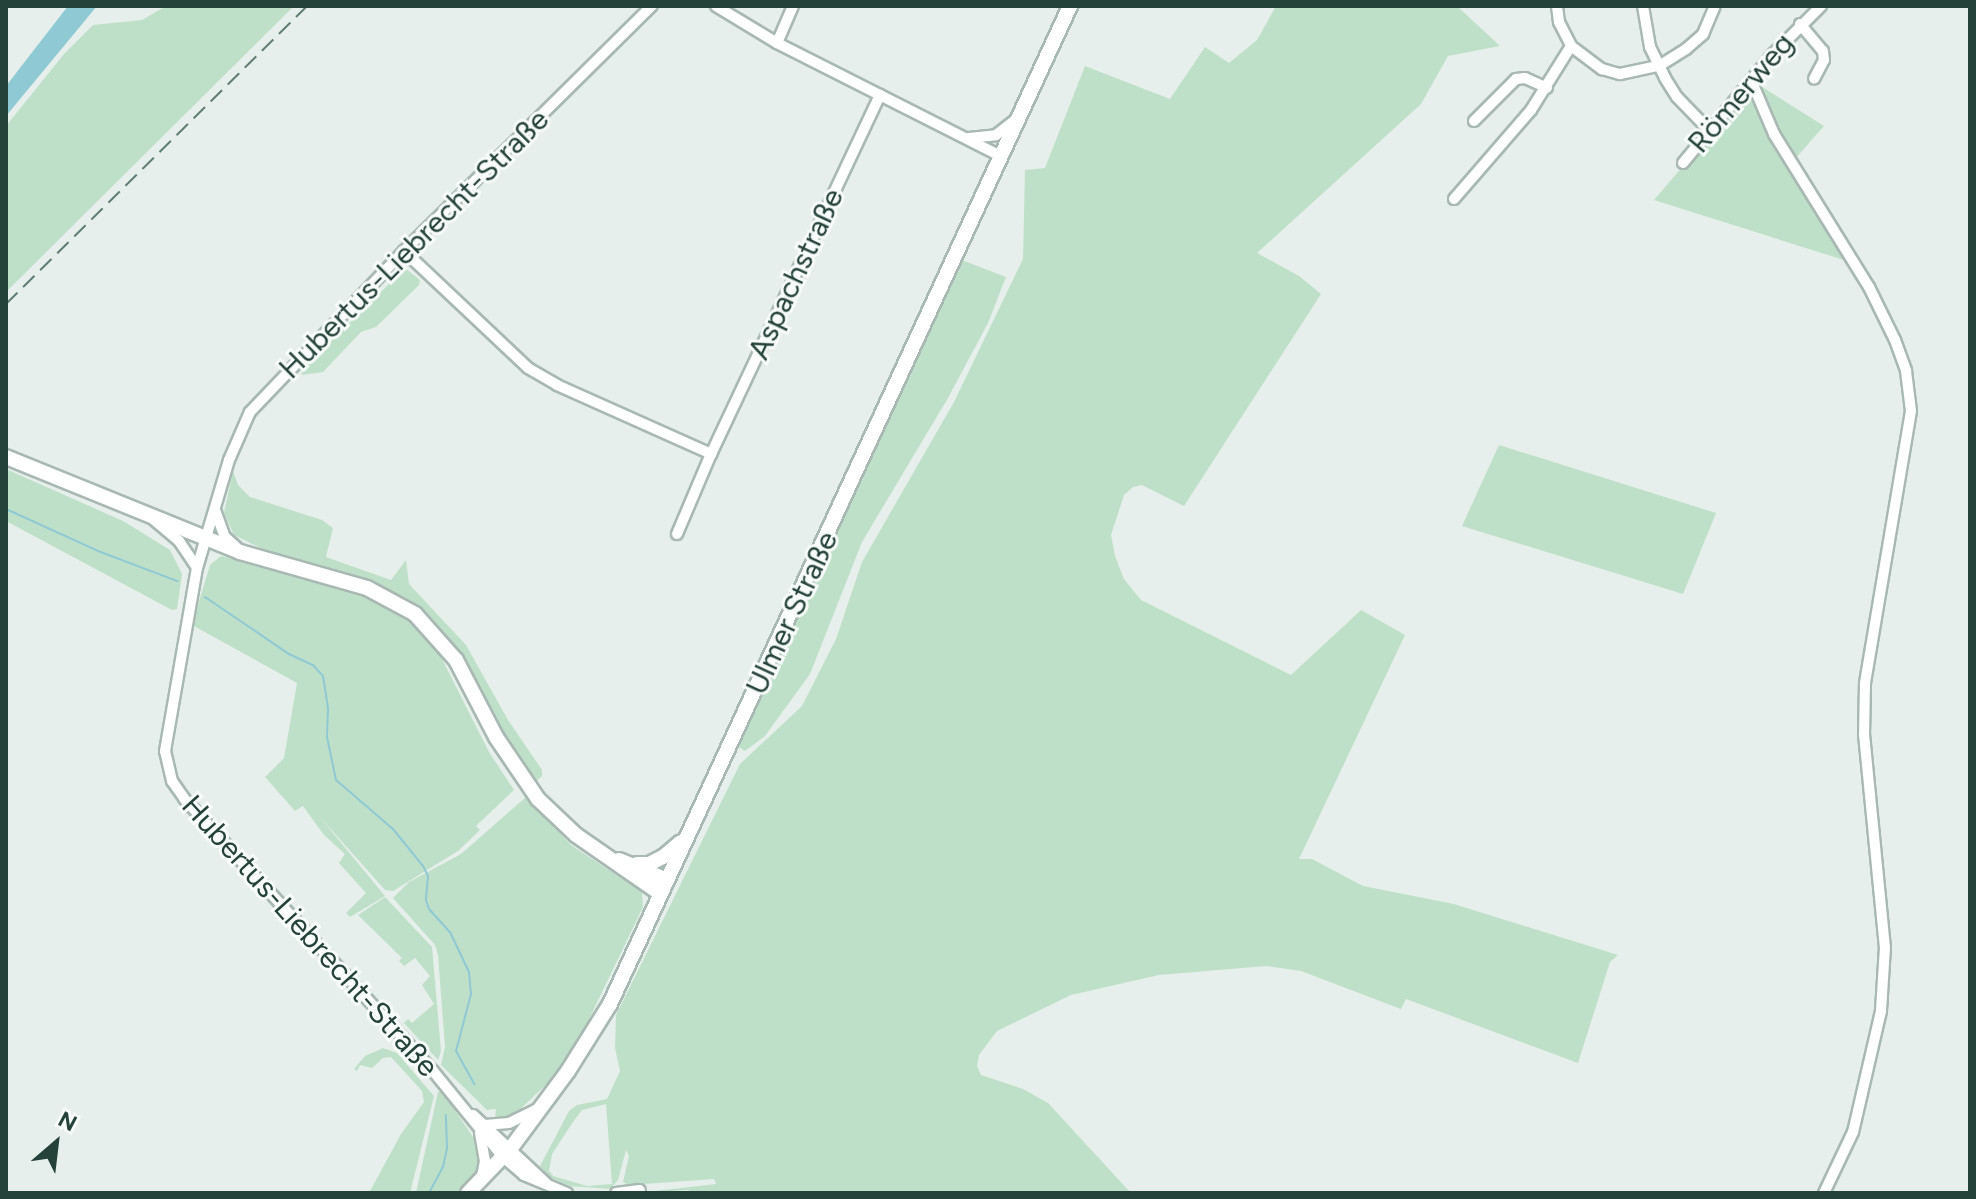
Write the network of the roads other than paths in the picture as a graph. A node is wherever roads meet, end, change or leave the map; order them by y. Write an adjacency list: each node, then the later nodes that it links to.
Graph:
1 (652, 6): 24 (street, Hubertus-Liebrecht-Straße)
2 (716, 6): 10 (street)
3 (793, 6): 10 (street)
4 (1070, 6): 17 (main road, Ulmer Straße)
5 (1557, 6): 11 (street)
6 (1643, 6): 12 (street)
7 (1715, 6): 12 (street)
8 (1821, 6): 9 (street, Römerweg)
9 (1800, 24): 13 (street, Römerweg); 14 (street, Römerweg)
10 (777, 43): 16 (street)
11 (1571, 46): 12 (street); 15 (street)
12 (1659, 66): 19 (street)
13 (1814, 79)
14 (1751, 80): 19 (street, Römerweg); 45 (street)
15 (1547, 88): 18 (street); 23 (street)
16 (880, 95): 20 (street); 25 (street, Aspachstraße)
17 (1020, 116): 20 (street); 21 (main road, Ulmer Straße)
18 (1474, 121)
19 (1709, 130): 22 (street, Römerweg)
20 (964, 138): 21 (street)
21 (1001, 156): 33 (main road, Ulmer Straße)
22 (1683, 163)
23 (1454, 199)
24 (404, 251): 25 (street); 27 (street, Hubertus-Liebrecht-Straße)
25 (711, 454): 29 (street, Aspachstraße)
26 (6, 457): 28 (main road)
27 (215, 506): 30 (street, Hubertus-Liebrecht-Straße); 31 (street)
28 (149, 516): 30 (main road); 32 (street)
29 (677, 534)
30 (206, 539): 31 (main road); 32 (street, Hubertus-Liebrecht-Straße)
31 (240, 552): 34 (main road)
32 (197, 568): 38 (street, Hubertus-Liebrecht-Straße)
33 (684, 839): 35 (main road); 36 (main road, Ulmer Straße)
34 (606, 856): 35 (main road); 36 (main road)
35 (633, 864): 36 (main road)
36 (664, 887): 37 (main road, Ulmer Straße)
37 (540, 1108): 38 (street); 39 (main road, Ulmer Straße)
38 (482, 1126): 39 (street, Hubertus-Liebrecht-Straße); 40 (street)
39 (507, 1152): 40 (main road, Ulmer Straße); 43 (street, Hubertus-Liebrecht-Straße)
40 (481, 1179): 42 (main road, Ulmer Straße)
41 (640, 1190): 44 (street)
42 (468, 1193)
43 (567, 1193)
44 (616, 1193)
45 (1824, 1193)

